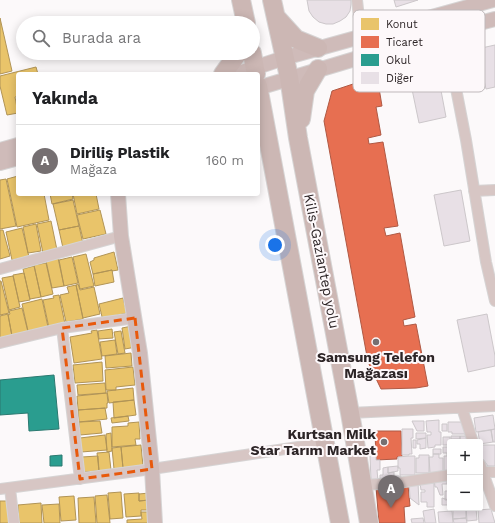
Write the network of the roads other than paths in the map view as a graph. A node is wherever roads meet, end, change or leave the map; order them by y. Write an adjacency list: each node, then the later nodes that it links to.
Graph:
1 (241, 0): 7 (highway)
2 (357, 0): 5 (street)
3 (492, 0): 6 (main road)
4 (274, 8): 11 (highway); 12 (highway, Kilis-Gaziantep yolu)
5 (358, 10)
6 (456, 10)
7 (243, 16)
8 (495, 19): 9 (main road)
9 (485, 22)
10 (353, 38): 11 (main road)
11 (318, 48): 12 (main road)
12 (284, 58): 15 (main road); 19 (highway, Kilis-Gaziantep yolu)
13 (353, 59): 16 (main road)
14 (233, 60): 17 (highway)
15 (254, 65): 18 (main road)
16 (318, 69): 19 (main road); 23 (highway)
17 (224, 72)
18 (240, 72)
19 (289, 77): 20 (main road); 23 (highway, Kilis-Gaziantep yolu)
20 (260, 86)
21 (456, 92): 30 (street)
22 (260, 105): 24 (highway)
23 (298, 138): 40 (highway, Kilis-Gaziantep yolu)
24 (264, 141): 42 (highway)
25 (16, 146): 26 (main road)
26 (0, 150)
27 (16, 159): 28 (main road)
28 (0, 164)
29 (495, 190): 30 (street)
30 (474, 191): 34 (street)
31 (118, 196): 32 (main road)
32 (121, 236): 33 (street); 35 (main road)
33 (0, 269)
34 (495, 301)
35 (135, 318): 36 (street); 43 (main road)
36 (62, 328): 37 (street); 48 (street)
37 (0, 343)
38 (495, 406): 39 (street)
39 (462, 408): 40 (street); 41 (street)
40 (350, 413): 49 (highway, Kilis-Gaziantep yolu)
41 (472, 439)
42 (325, 443): 43 (street); 54 (highway)
43 (152, 469): 48 (street); 53 (main road)
44 (483, 469): 45 (street)
45 (495, 472)
46 (483, 474): 51 (street)
47 (447, 475): 49 (street)
48 (80, 479): 50 (street)
49 (362, 485): 55 (highway, Kilis-Gaziantep yolu)
50 (5, 488): 52 (street)
51 (495, 506)
52 (14, 523)
53 (156, 523)
54 (340, 523)
55 (369, 523)

